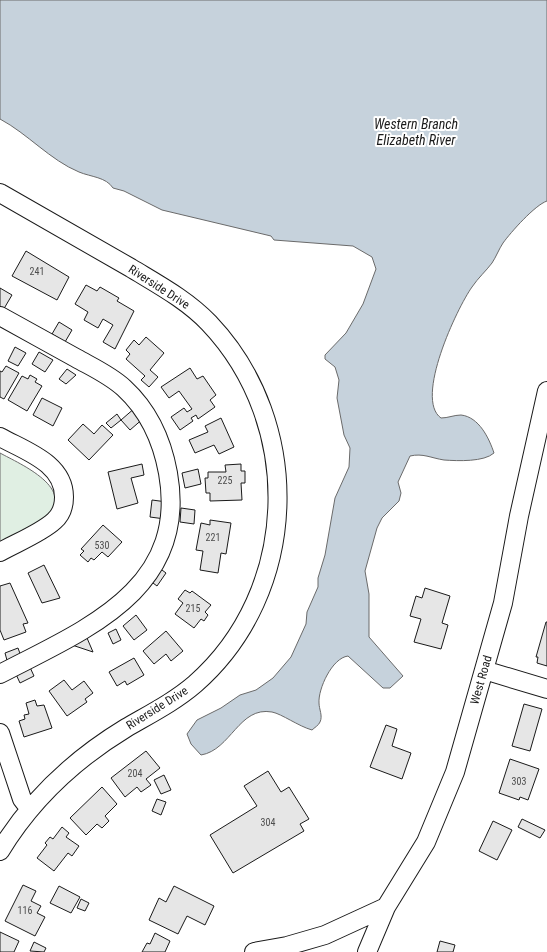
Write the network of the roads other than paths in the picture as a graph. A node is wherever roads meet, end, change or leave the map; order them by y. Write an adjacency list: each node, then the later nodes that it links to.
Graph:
1 (0, 193): 10 (street, Riverside Drive)
2 (0, 316): 7 (street)
3 (547, 391): 6 (street, West Road)
4 (0, 437): 5 (street)
5 (0, 552)
6 (484, 670): 8 (street); 12 (street, West Road)
7 (0, 674)
8 (547, 689)
9 (0, 733): 10 (street)
10 (29, 808): 11 (street, Riverside Drive)
11 (0, 851)
12 (386, 907): 13 (street); 14 (street, West Road)
13 (254, 952)
14 (367, 952)

